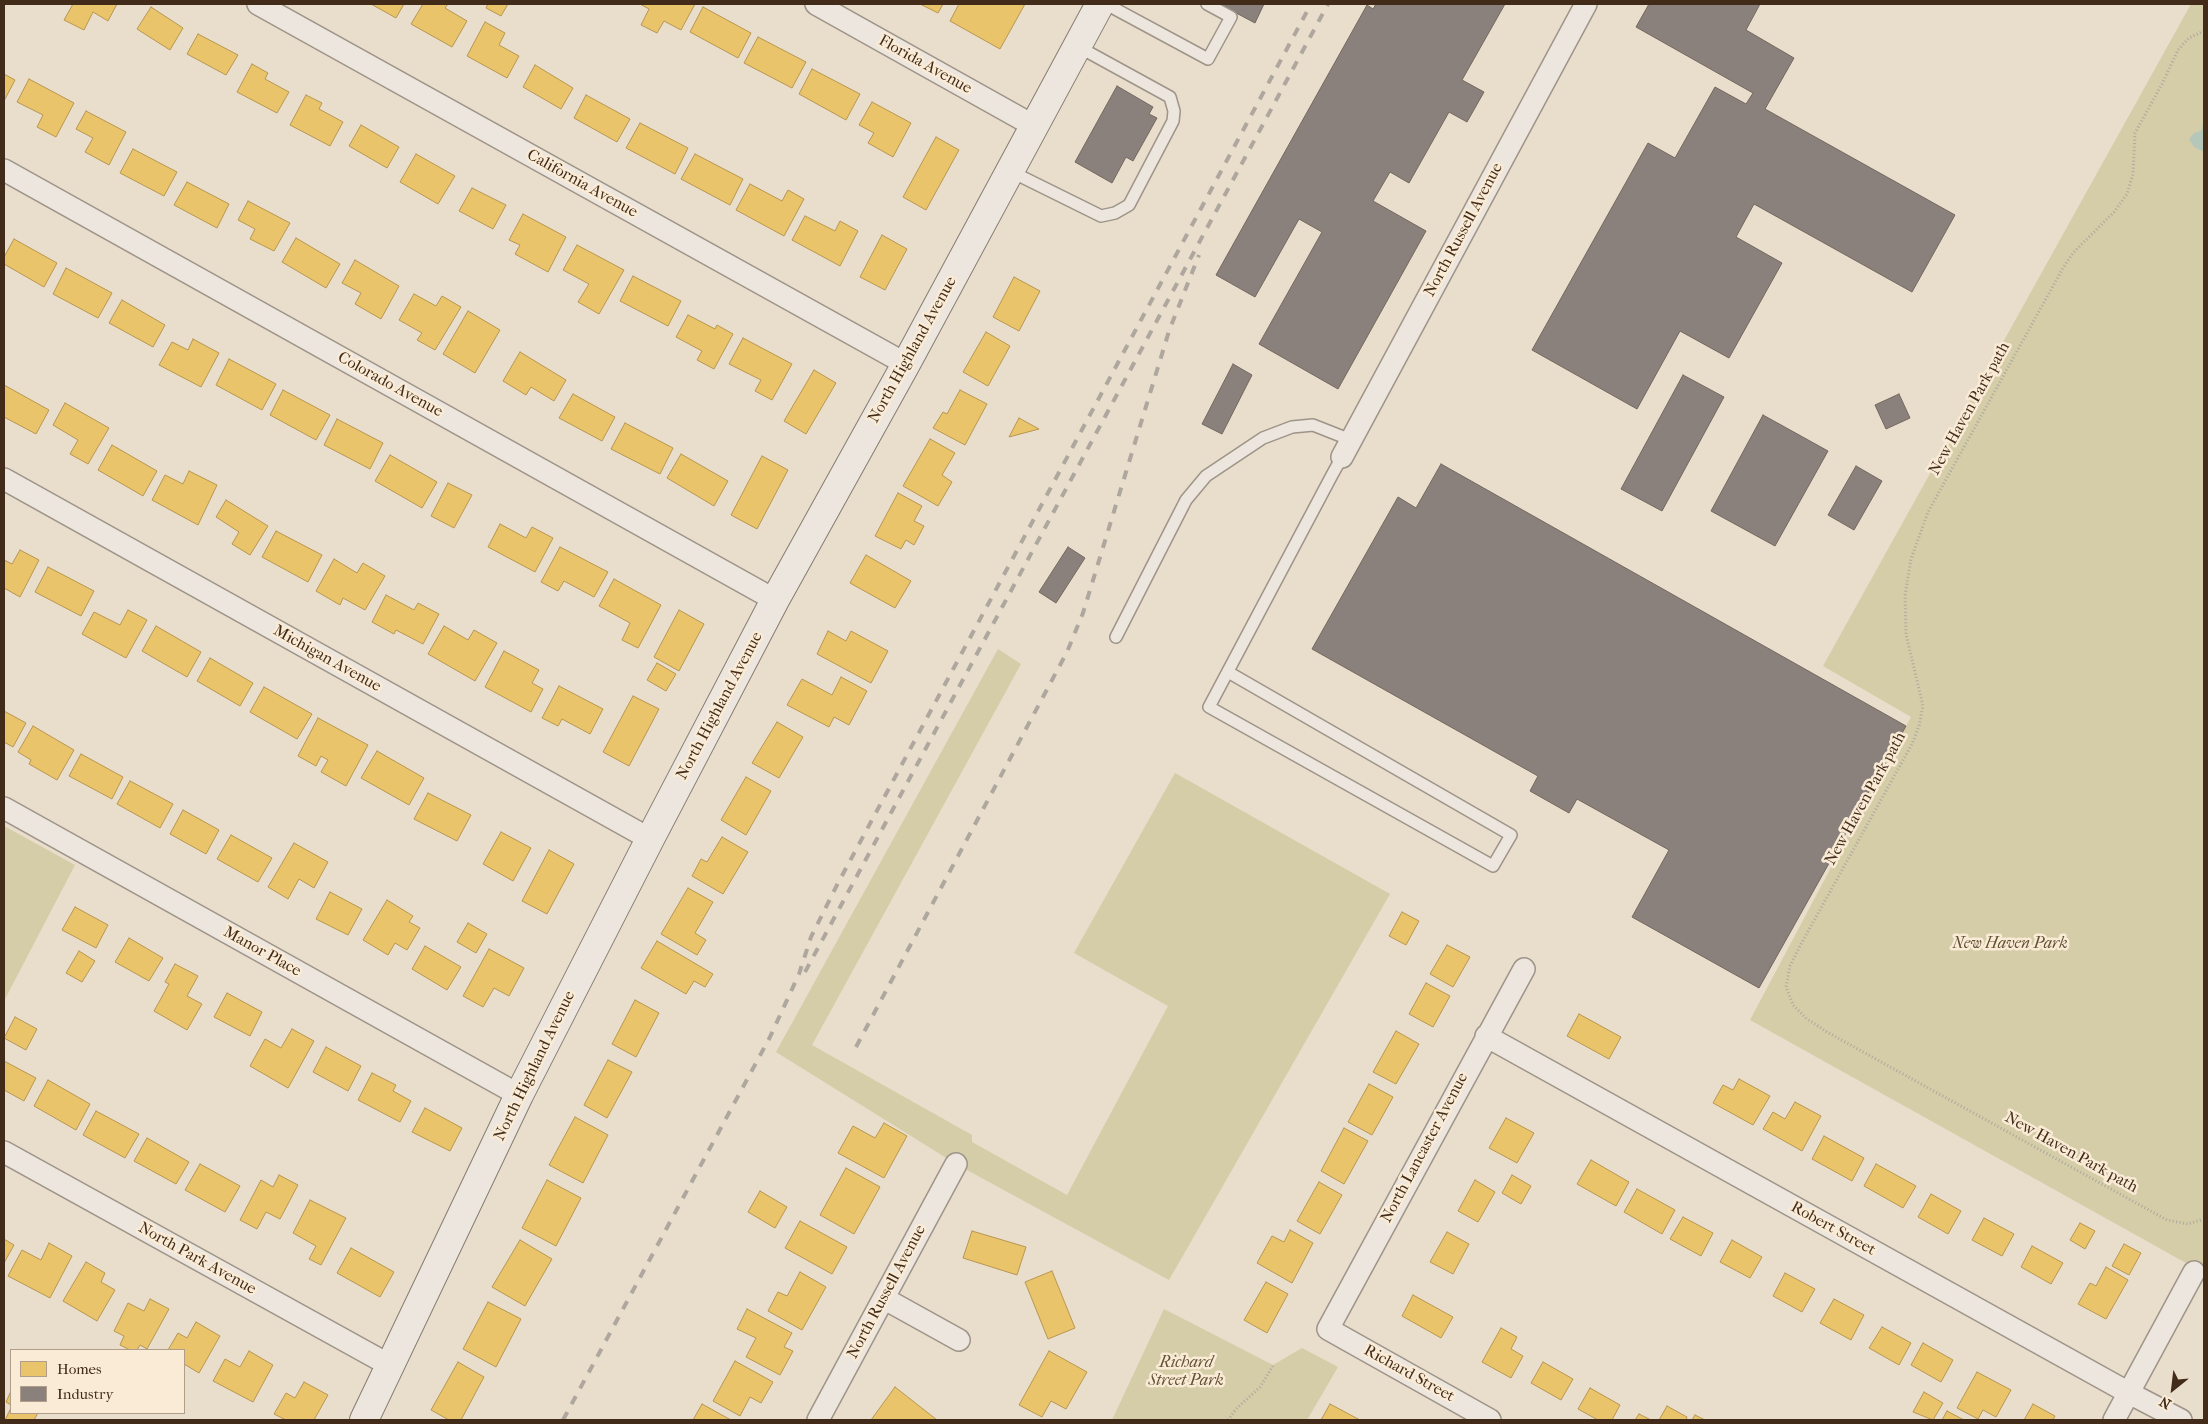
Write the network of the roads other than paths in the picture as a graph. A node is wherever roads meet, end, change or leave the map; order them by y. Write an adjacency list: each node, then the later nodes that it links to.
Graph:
1 (258, 4): 11 (street, California Avenue)
2 (816, 4): 8 (street, Florida Avenue)
3 (1100, 4): 7 (street, North Highland Avenue)
4 (1106, 4): 5 (lane)
5 (1207, 4)
6 (1586, 4): 12 (street, North Russell Avenue)
7 (1077, 46): 8 (street, North Highland Avenue); 10 (lane)
8 (1034, 126): 10 (street, North Highland Avenue)
9 (4, 170): 14 (street, Colorado Avenue)
10 (1010, 171): 11 (street, North Highland Avenue)
11 (906, 364): 14 (street, North Highland Avenue)
12 (1347, 448): 15 (lane); 16 (lane)
13 (4, 479): 18 (street, Michigan Avenue)
14 (775, 600): 18 (street, North Highland Avenue)
15 (1116, 637)
16 (1228, 672): 16 (lane)
17 (4, 808): 21 (street, Manor Place)
18 (650, 839): 21 (street, North Highland Avenue)
19 (1524, 969): 20 (street, North Lancaster Avenue)
20 (1486, 1036): 26 (street, North Lancaster Avenue); 29 (street, Robert Street)
21 (519, 1095): 28 (street, North Highland Avenue)
22 (4, 1152): 28 (street, North Park Avenue)
23 (956, 1164): 25 (street, North Russell Avenue)
24 (2194, 1272): 29 (street)
25 (885, 1299): 27 (street); 31 (street, North Russell Avenue)
26 (1328, 1328): 32 (street, Richard Street)
27 (959, 1340)
28 (391, 1366): 30 (street, North Highland Avenue)
29 (2129, 1393): 33 (street); 34 (street, Robert Street)
30 (364, 1420)
31 (818, 1420)
32 (1490, 1420)
33 (2114, 1420)
34 (2181, 1420)

